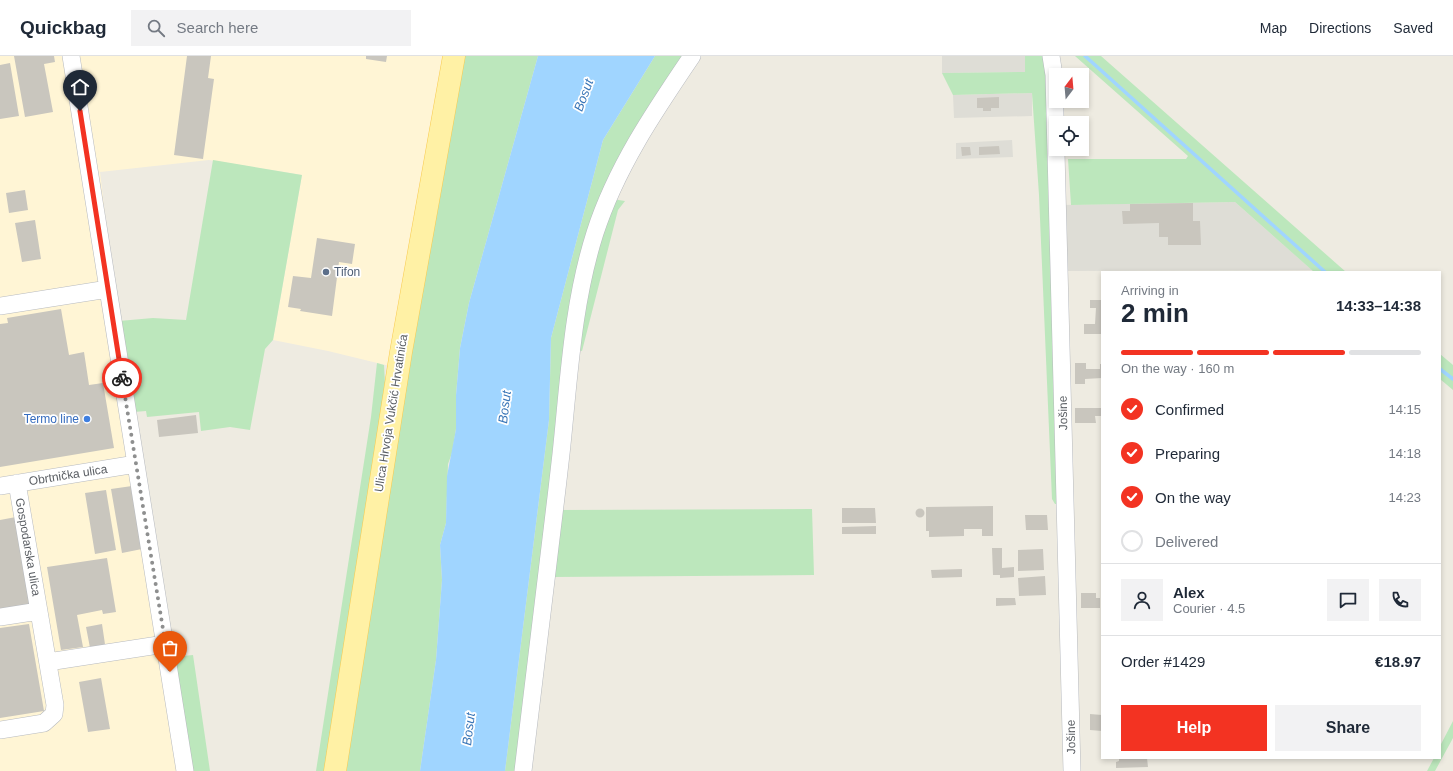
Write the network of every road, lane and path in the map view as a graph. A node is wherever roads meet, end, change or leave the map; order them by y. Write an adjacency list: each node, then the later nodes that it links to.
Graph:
1 (71, 56): 5 (street)
2 (454, 56): 16 (main road, Ulica Hrvoja Vukčić Hrvatinića)
3 (692, 56): 17 (street)
4 (1051, 56): 18 (street, Jošine)
5 (108, 289): 6 (street); 7 (street)
6 (0, 306)
7 (136, 464): 8 (street, Obrtnička ulica); 12 (street)
8 (17, 483): 9 (street, Obrtnička ulica); 10 (street, Gospodarska ulica)
9 (0, 486)
10 (39, 611): 11 (street, Gospodarska ulica); 13 (street, Gospodarska ulica)
11 (0, 617)
12 (165, 644): 13 (street); 15 (street)
13 (48, 662): 14 (street, Gospodarska ulica)
14 (0, 730)
15 (185, 771)
16 (335, 771)
17 (523, 771)
18 (1072, 771)

